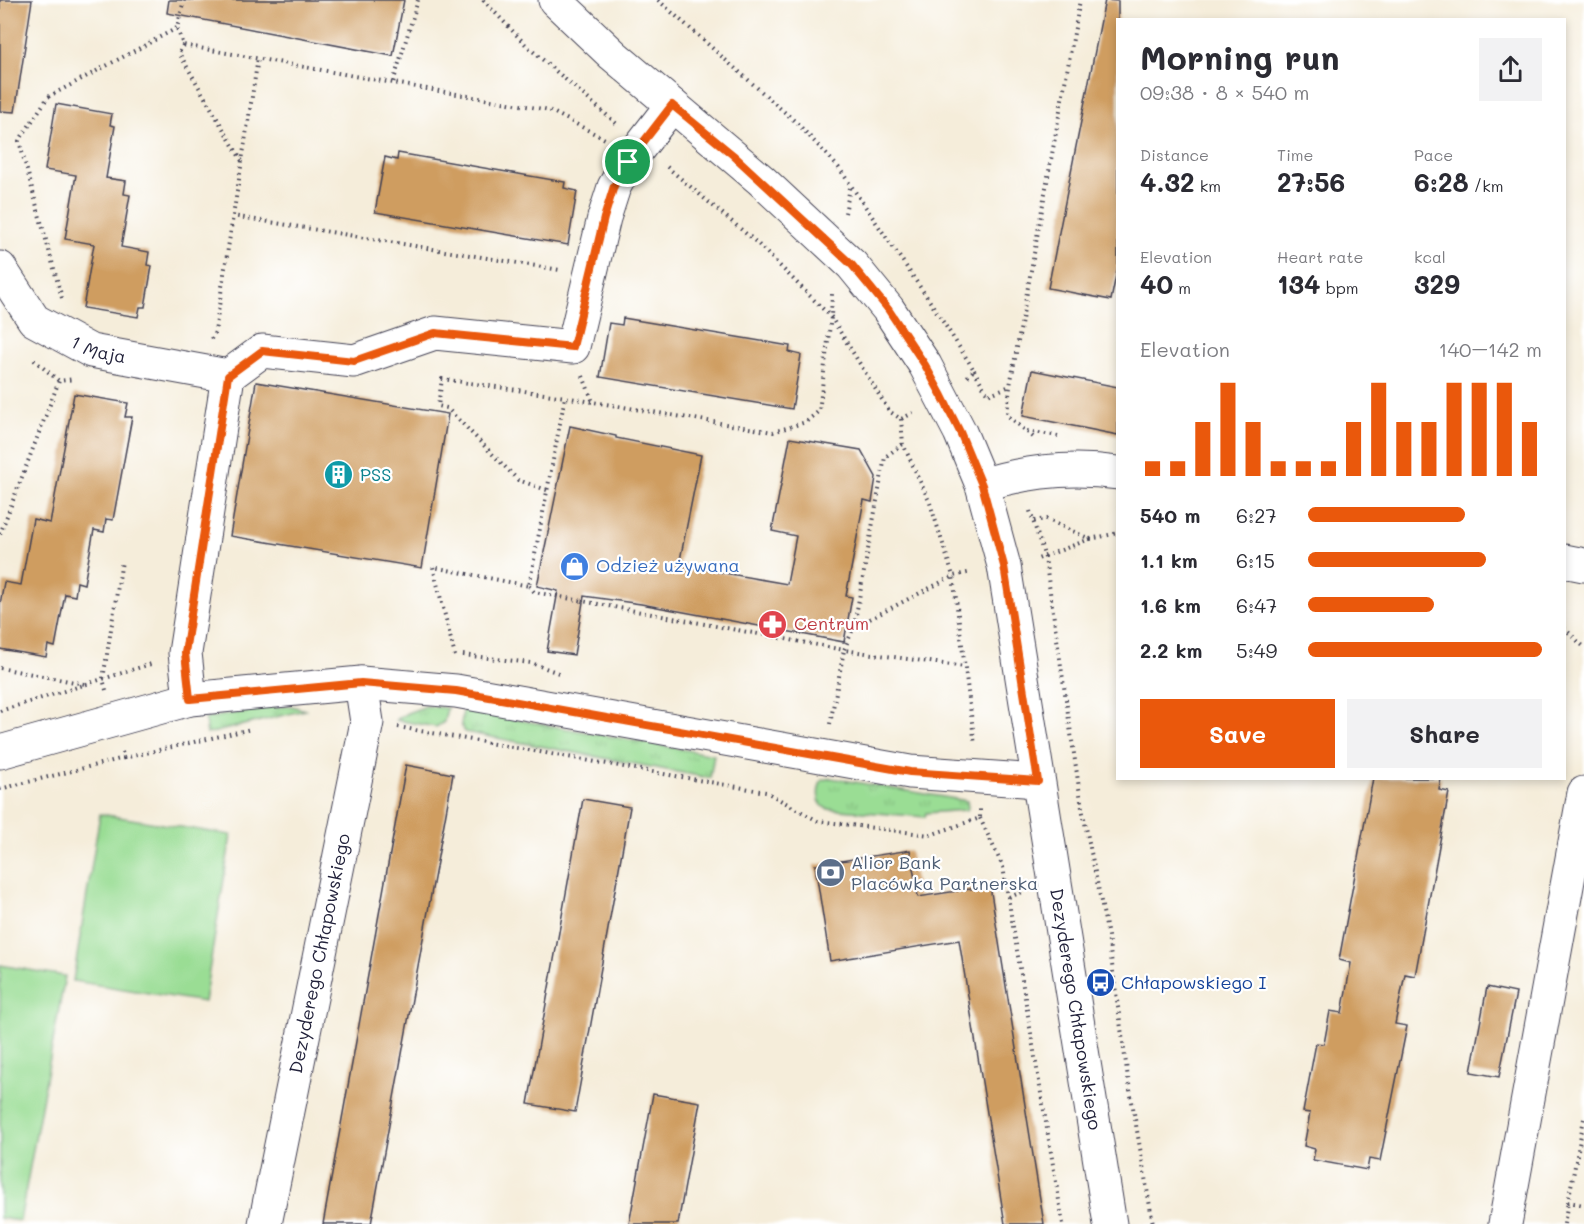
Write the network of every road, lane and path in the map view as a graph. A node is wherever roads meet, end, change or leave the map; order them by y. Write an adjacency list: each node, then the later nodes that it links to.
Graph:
1 (184, 0): 7 (path)
2 (418, 0): 10 (path)
3 (483, 0): 12 (path)
4 (555, 0): 11 (street, Dezyderego Chłapowskiego)
5 (658, 0): 21 (path)
6 (1080, 0): 25 (path)
7 (177, 28): 8 (path); 19 (path)
8 (183, 45): 9 (path); 9 (path)
9 (258, 58): 10 (path)
10 (393, 83): 13 (path)
11 (672, 105): 22 (street); 33 (street, Dezyderego Chłapowskiego)
12 (625, 131)
13 (606, 139)
14 (659, 160): 29 (path)
15 (850, 188): 17 (path)
16 (233, 216): 20 (path)
17 (844, 218)
18 (0, 268): 22 (street, 1 Maja)
19 (62, 298)
20 (208, 346)
21 (974, 369): 24 (path); 25 (path)
22 (228, 376): 56 (street)
23 (79, 379): 38 (path)
24 (963, 382)
25 (1010, 386): 30 (path)
26 (565, 397): 27 (path); 34 (path); 34 (path)
27 (593, 402)
28 (918, 410): 29 (path)
29 (902, 419): 31 (path)
30 (1033, 437)
31 (903, 444): 44 (path); 45 (path)
32 (1116, 473): 33 (street)
33 (982, 485): 61 (street, Dezyderego Chłapowskiego)
34 (547, 489): 49 (path)
35 (1030, 511): 36 (path)
36 (1034, 521): 39 (path); 40 (path)
37 (1116, 533): 39 (path)
38 (0, 534)
39 (1090, 539): 40 (path)
40 (1045, 558): 41 (path); 71 (path)
41 (1028, 562)
42 (1566, 562): 43 (street)
43 (1584, 566)
44 (979, 571)
45 (854, 627)
46 (1566, 630): 47 (path)
47 (1584, 647)
48 (463, 655): 53 (path)
49 (455, 656)
50 (155, 662): 55 (path)
51 (965, 667): 58 (path)
52 (0, 668): 55 (path)
53 (563, 675)
54 (361, 683): 56 (street); 61 (street); 68 (street, Dezyderego Chłapowskiego)
55 (86, 684): 57 (path)
56 (190, 699): 59 (street)
57 (0, 711)
58 (828, 733)
59 (0, 752)
60 (124, 758): 62 (path)
61 (1038, 781): 70 (street, Dezyderego Chłapowskiego)
62 (0, 789)
63 (1584, 794): 72 (street)
64 (980, 818): 69 (path)
65 (1584, 1119): 66 (path)
66 (1568, 1202): 67 (path); 73 (path)
67 (1584, 1205)
68 (266, 1224)
69 (1063, 1224)
70 (1110, 1224)
71 (1153, 1224)
72 (1505, 1224)
73 (1564, 1224)

